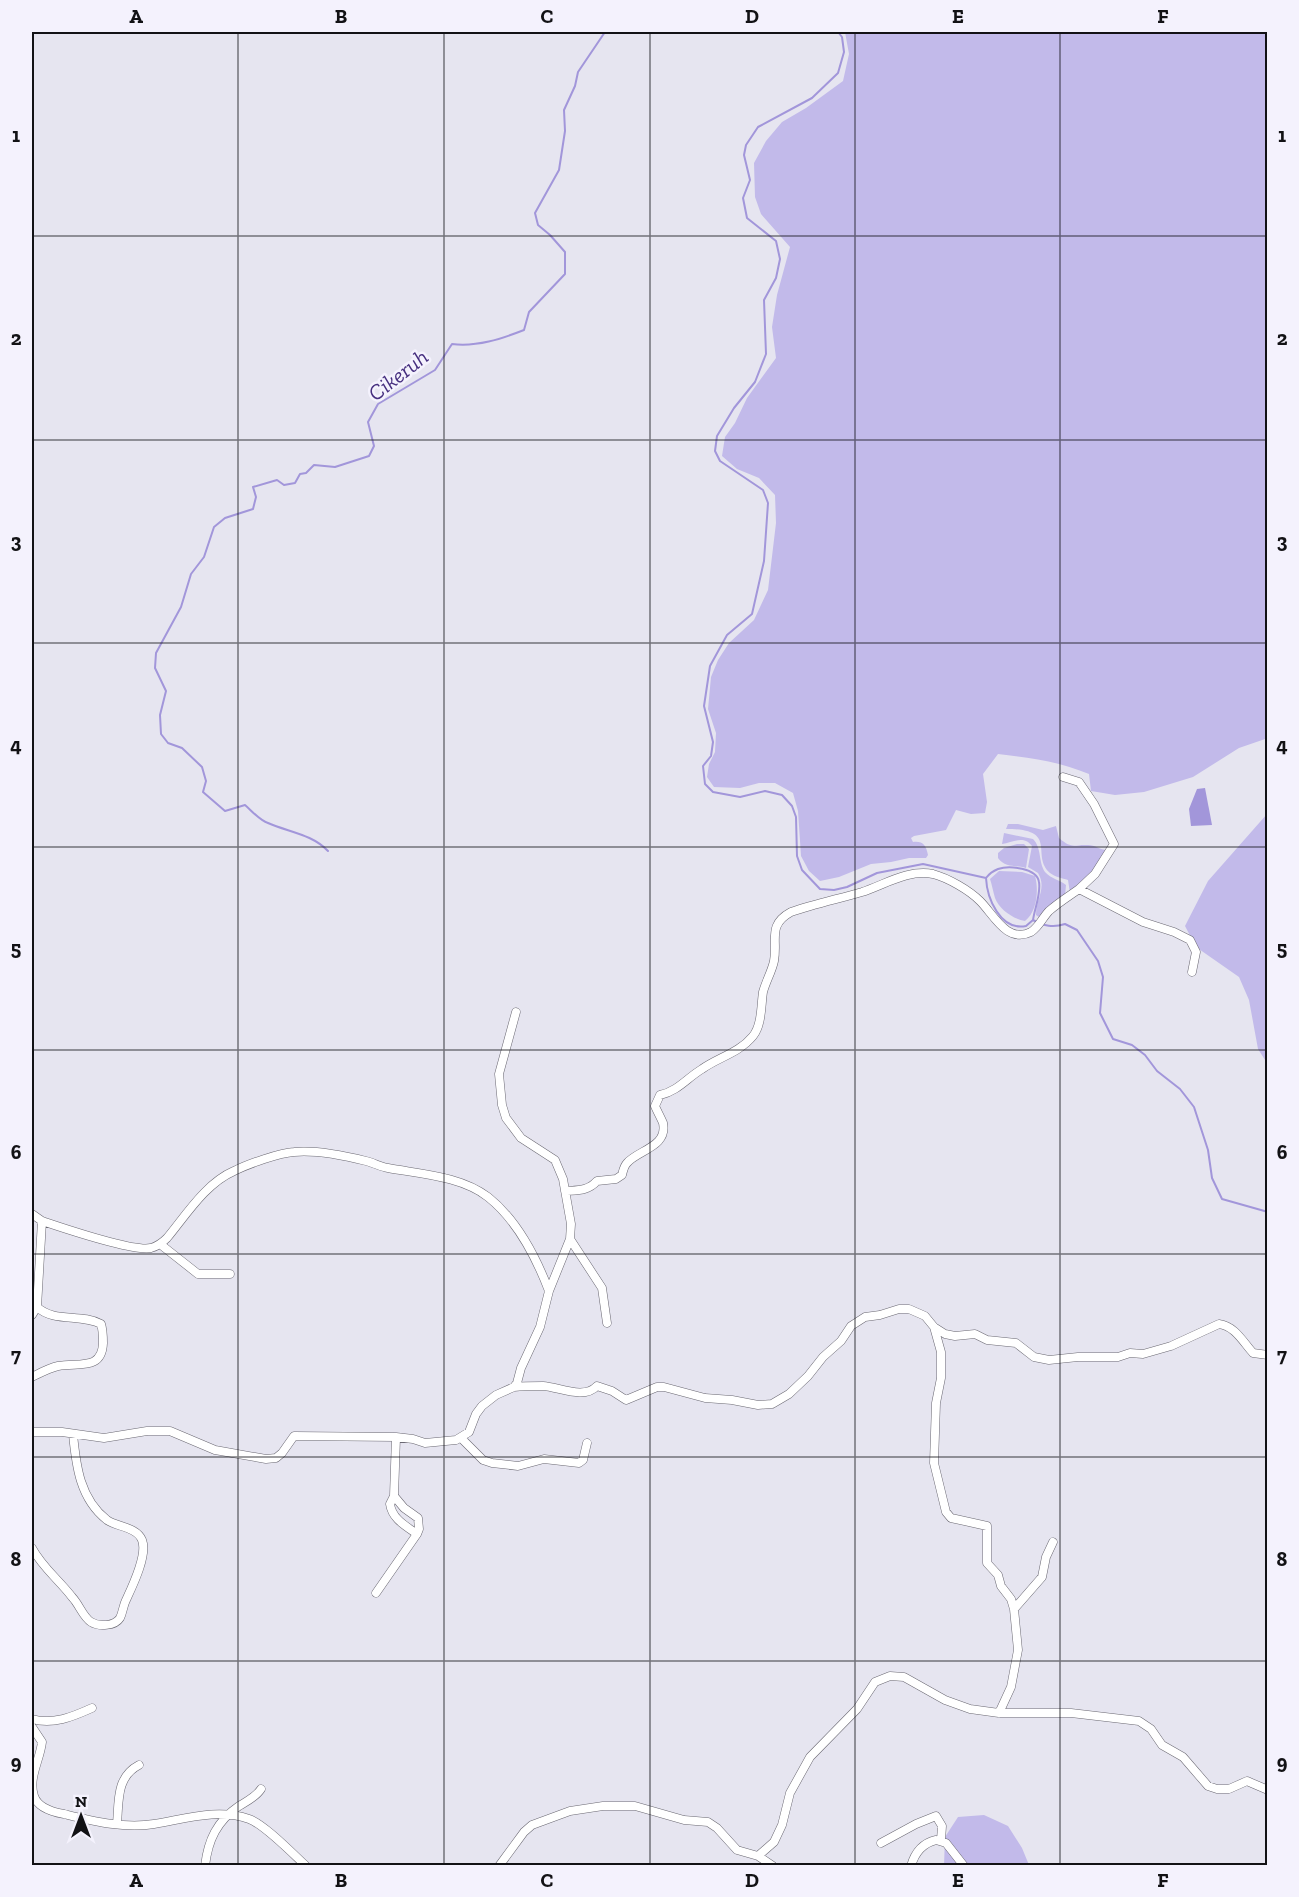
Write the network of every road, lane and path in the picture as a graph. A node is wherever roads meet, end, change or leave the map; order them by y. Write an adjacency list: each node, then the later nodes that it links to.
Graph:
1 (1063, 777): 2 (street)
2 (1079, 889): 3 (street); 5 (street)
3 (1192, 972)
4 (516, 1012): 5 (street)
5 (565, 1191): 8 (street)
6 (32, 1214): 7 (street)
7 (42, 1221): 9 (street); 12 (street)
8 (570, 1239): 11 (street); 14 (street)
9 (160, 1244): 10 (street); 11 (street)
10 (230, 1274)
11 (549, 1291): 18 (street)
12 (37, 1307): 13 (street); 17 (street)
13 (32, 1315)
14 (607, 1323)
15 (934, 1327): 16 (street); 18 (street); 29 (street)
16 (1268, 1355)
17 (32, 1377)
18 (514, 1387): 22 (street)
19 (32, 1432): 20 (street)
20 (73, 1434): 21 (street); 27 (street)
21 (396, 1437): 22 (street); 24 (street)
22 (461, 1438): 23 (street)
23 (587, 1443)
24 (394, 1496): 25 (street); 25 (street)
25 (417, 1534): 28 (street)
26 (1053, 1542): 29 (street)
27 (32, 1548)
28 (376, 1593)
29 (1014, 1609): 31 (street)
30 (92, 1708): 32 (street)
31 (999, 1713): 36 (street); 41 (street)
32 (32, 1719)
33 (32, 1727): 38 (street)
34 (140, 1765): 38 (street)
35 (261, 1789): 37 (street)
36 (1268, 1790)
37 (225, 1815): 38 (street); 42 (street); 43 (street)
38 (117, 1824)
39 (941, 1840): 40 (street); 46 (street); 47 (street)
40 (881, 1843)
41 (758, 1856): 44 (street); 45 (street)
42 (205, 1866)
43 (306, 1866)
44 (499, 1866)
45 (773, 1866)
46 (911, 1866)
47 (964, 1866)

